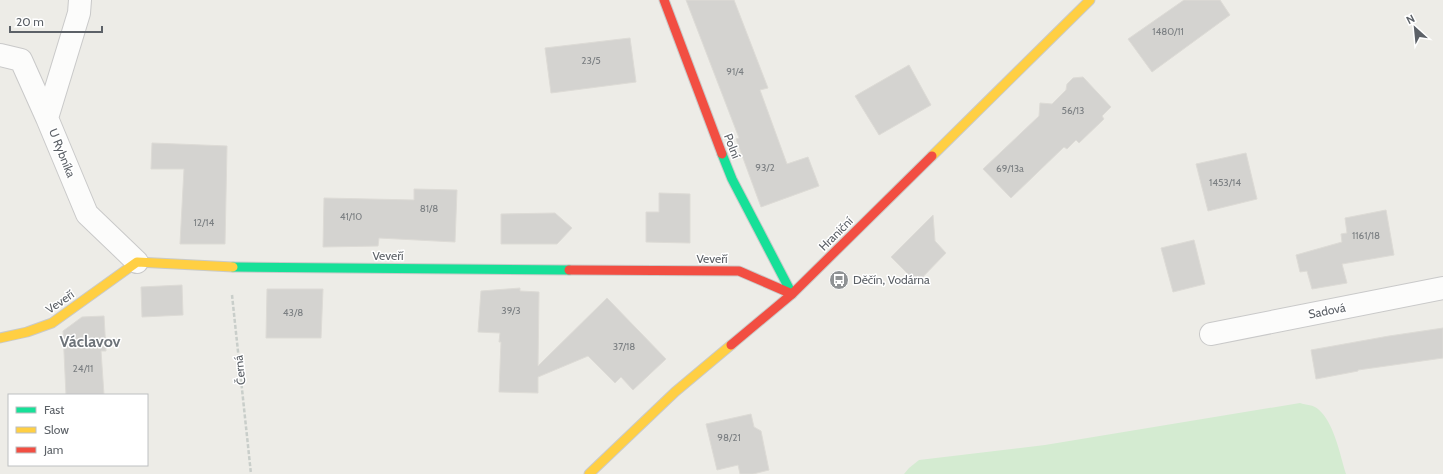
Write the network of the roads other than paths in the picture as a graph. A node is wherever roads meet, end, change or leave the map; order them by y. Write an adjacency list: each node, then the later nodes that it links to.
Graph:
1 (80, 0): 5 (street, U Rybníka)
2 (664, 0): 8 (street, Polní)
3 (1089, 1): 8 (street, Hraniční)
4 (0, 55): 5 (street)
5 (47, 118): 6 (street, U Rybníka)
6 (137, 262): 8 (street, Veveří); 10 (street, Veveří)
7 (1443, 288): 9 (street, Sadová)
8 (792, 294): 11 (street, Hraniční)
9 (1211, 334)
10 (0, 338)
11 (589, 474)

